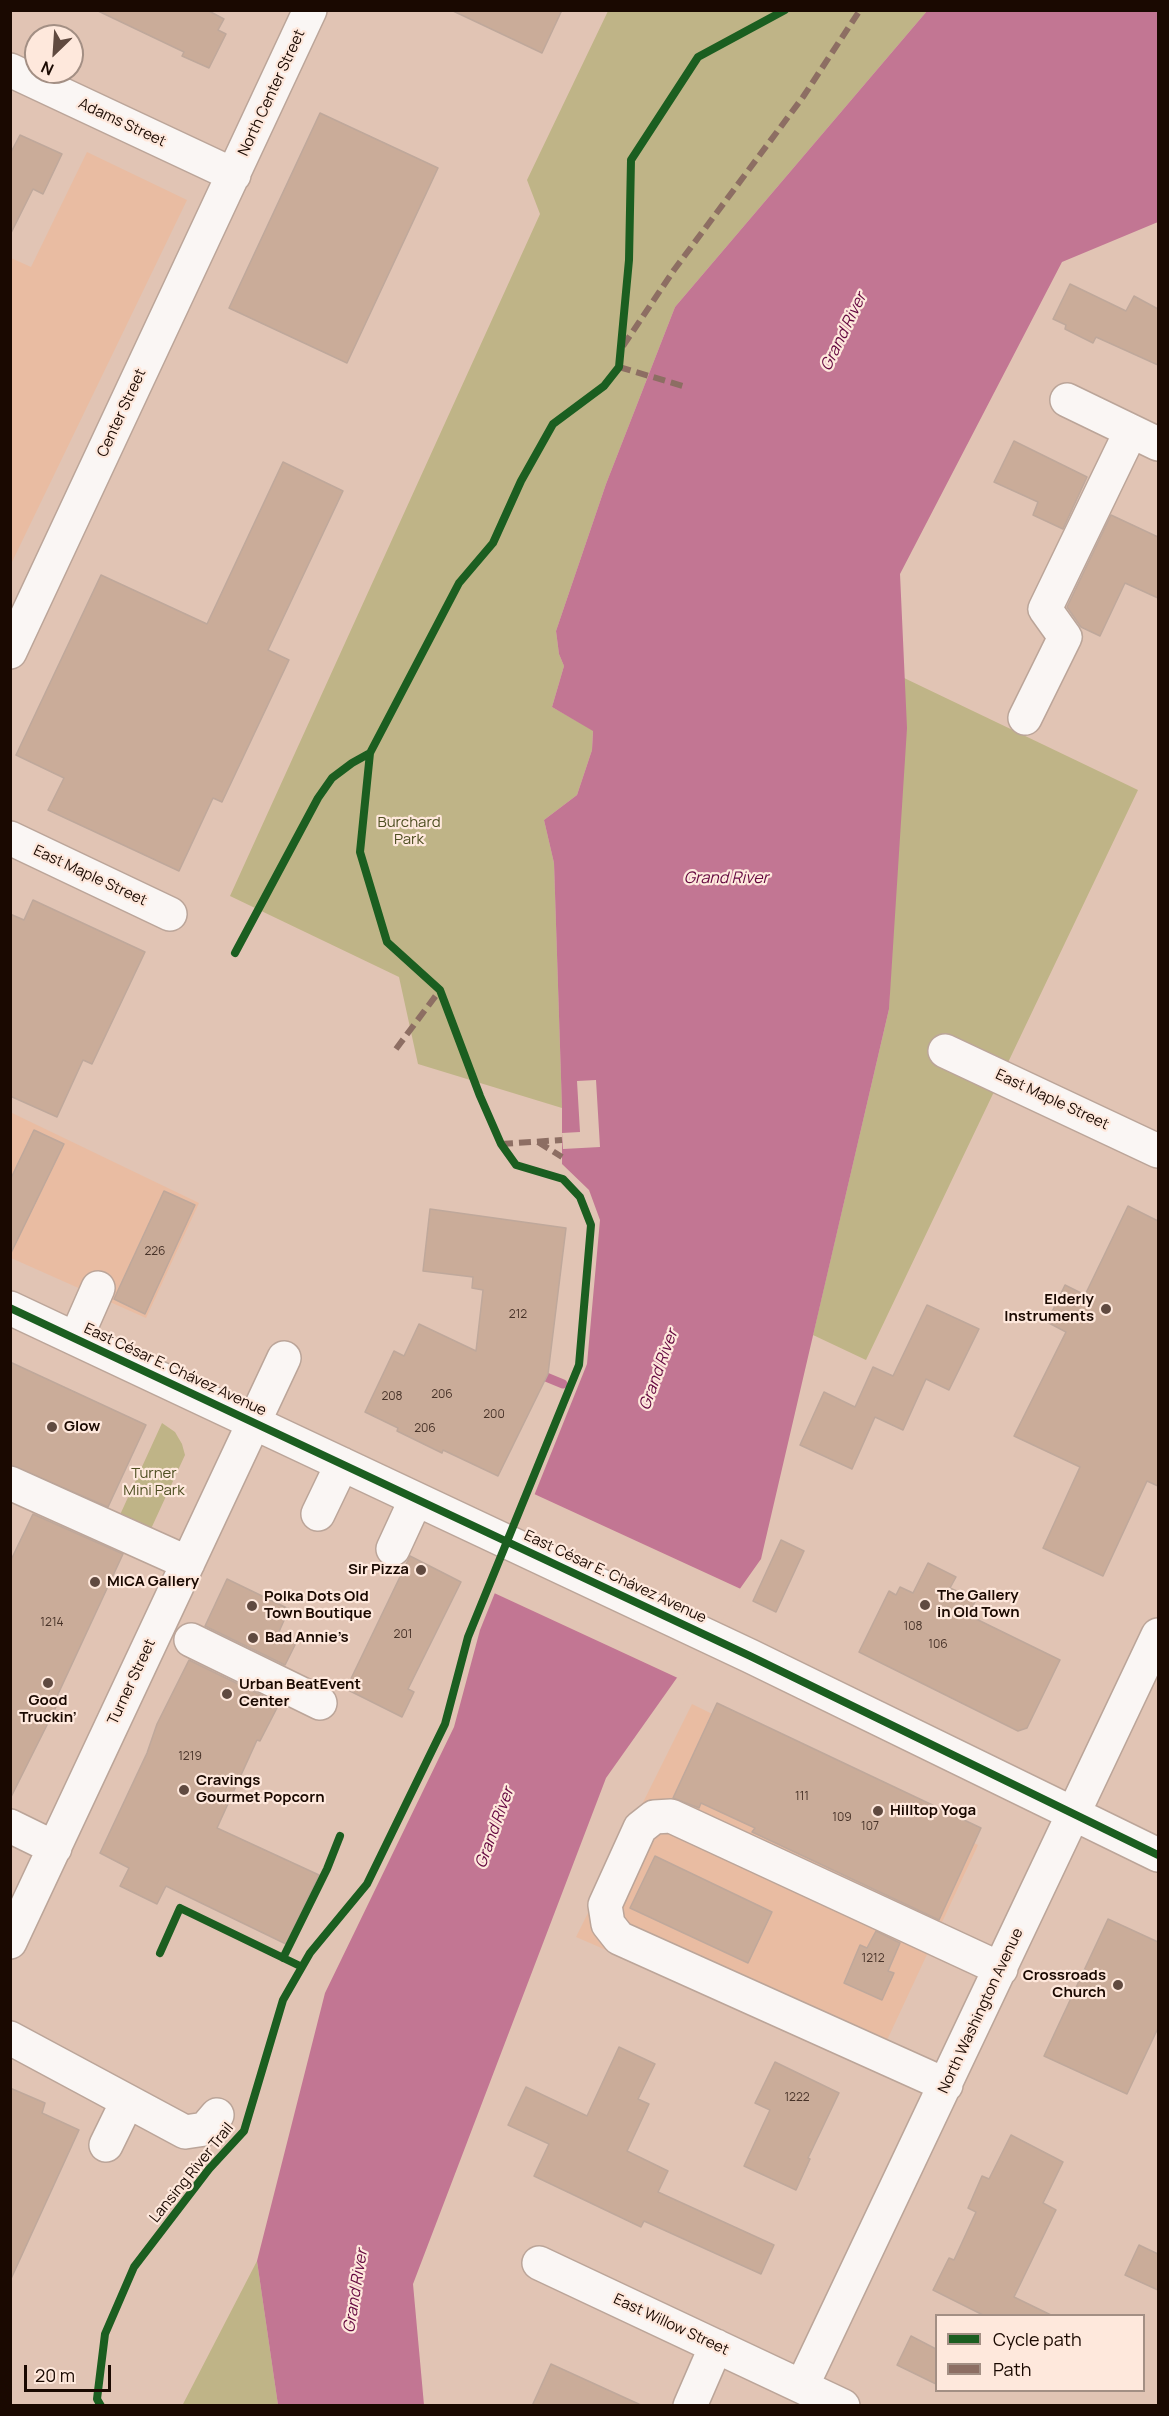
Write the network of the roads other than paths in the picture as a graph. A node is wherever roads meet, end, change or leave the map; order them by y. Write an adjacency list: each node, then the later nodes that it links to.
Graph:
1 (310, 10): 3 (street, North Center Street)
2 (10, 70): 3 (street, Adams Street)
3 (234, 175): 6 (street, Center Street)
4 (1067, 400): 5 (street)
5 (1145, 437): 7 (street)
6 (10, 652)
7 (1025, 718)
8 (10, 838): 9 (street, East Maple Street)
9 (170, 914)
10 (945, 1051): 11 (street, East Maple Street)
11 (1158, 1151)
12 (98, 1288): 14 (street)
13 (10, 1308): 14 (street, East César E. Chávez Avenue)
14 (76, 1338): 16 (street, East César E. Chávez Avenue)
15 (284, 1358): 16 (street, Turner Street)
16 (254, 1422): 17 (street, East César E. Chávez Avenue); 22 (street, Turner Street)
17 (342, 1464): 19 (street, East César E. Chávez Avenue); 20 (street)
18 (10, 1483): 22 (street)
19 (426, 1504): 21 (street); 26 (street, East César E. Chávez Avenue)
20 (318, 1514)
21 (393, 1549)
22 (188, 1563): 28 (street, Turner Street)
23 (191, 1640): 25 (street)
24 (1157, 1642): 26 (street, North Washington Avenue)
25 (320, 1703)
26 (1075, 1815): 29 (street, East César E. Chávez Avenue); 31 (street, North Washington Avenue)
27 (10, 1827): 28 (street)
28 (55, 1848): 30 (street, Turner Street)
29 (1158, 1855)
30 (10, 1942)
31 (1001, 1969): 33 (street, North Washington Avenue); 33 (street)
32 (10, 2037): 34 (street)
33 (946, 2085): 39 (street, North Washington Avenue)
34 (127, 2102): 35 (street); 36 (street)
35 (217, 2115)
36 (106, 2145)
37 (539, 2263): 38 (street, East Willow Street)
38 (716, 2346): 39 (street, East Willow Street); 40 (street)
39 (802, 2386): 41 (street, East Willow Street)
40 (690, 2406)
41 (843, 2406)

